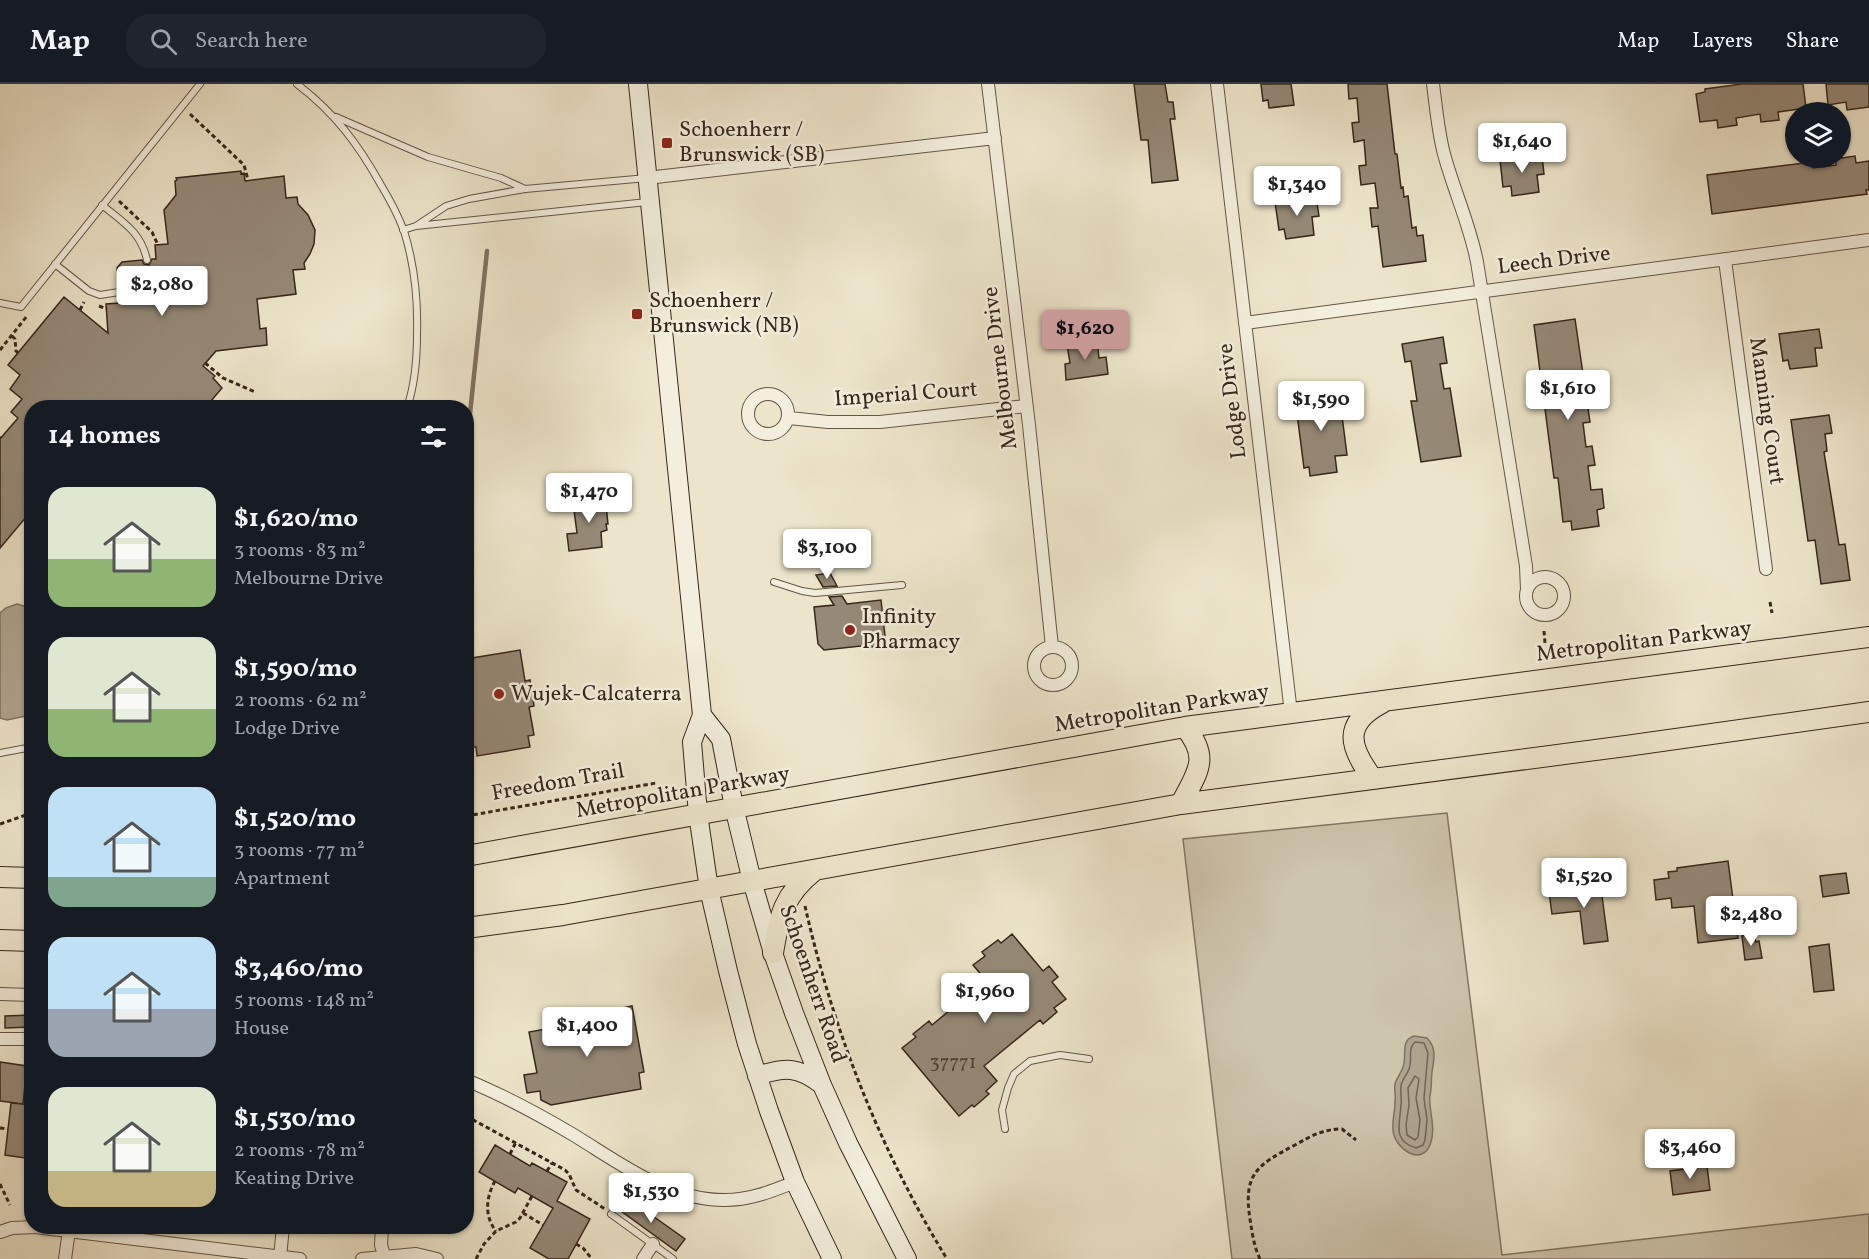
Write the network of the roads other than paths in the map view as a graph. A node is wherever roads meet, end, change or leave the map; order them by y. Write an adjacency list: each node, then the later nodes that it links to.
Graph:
1 (200, 84): 12 (lane)
2 (297, 84): 7 (lane)
3 (638, 84): 9 (main road)
4 (988, 84): 8 (street, Melbourne Drive)
5 (1216, 84): 22 (street, Lodge Drive)
6 (1433, 84): 19 (street)
7 (334, 116): 10 (lane); 14 (lane)
8 (995, 138): 9 (street); 24 (street, Melbourne Drive)
9 (647, 178): 10 (lane); 11 (main road)
10 (525, 189): 13 (lane)
11 (650, 201): 13 (lane); 37 (main road)
12 (102, 205): 16 (lane); 18 (lane)
13 (416, 226): 14 (lane)
14 (403, 230): 23 (lane)
15 (1869, 240): 17 (street, Leech Drive)
16 (147, 260)
17 (1725, 260): 19 (street, Leech Drive); 27 (street, Manning Court)
18 (56, 264): 20 (lane); 21 (lane)
19 (1481, 291): 22 (street, Leech Drive); 26 (street)
20 (119, 292)
21 (0, 303)
22 (1245, 323): 36 (street, Lodge Drive)
23 (409, 400)
24 (1026, 406): 25 (street, Imperial Court); 33 (street, Melbourne Drive)
25 (789, 418)
26 (1526, 566): 28 (street); 31 (street)
27 (1766, 568)
28 (1546, 577): 31 (street); 31 (street)
29 (774, 582): 30 (lane)
30 (902, 585)
31 (1527, 590)
32 (1869, 638): 34 (main road, Metropolitan Parkway)
33 (1052, 647)
34 (1387, 700): 36 (main road, Metropolitan Parkway); 41 (main road)
35 (1869, 712): 41 (main road)
36 (1291, 713): 38 (main road, Metropolitan Parkway)
37 (702, 715): 43 (main road, Schoenherr Road); 44 (main road)
38 (1185, 727): 42 (main road); 43 (main road, Metropolitan Parkway)
39 (24, 748): 40 (lane)
40 (0, 753)
41 (1373, 779): 42 (main road)
42 (1181, 804): 46 (main road)
43 (734, 807): 44 (main road, Metropolitan Parkway); 49 (main road, Schoenherr Road)
44 (698, 814): 45 (main road, Metropolitan Parkway); 50 (main road)
45 (474, 855)
46 (816, 870): 49 (main road); 54 (main road)
47 (0, 877): 48 (main road)
48 (24, 878)
49 (752, 881): 50 (main road); 54 (main road, Schoenherr Road)
50 (709, 889): 51 (main road); 60 (main road)
51 (474, 927)
52 (0, 940): 53 (main road)
53 (24, 941)
54 (773, 953): 62 (main road, Schoenherr Road)
55 (0, 994): 56 (street)
56 (24, 995)
57 (0, 1039): 58 (street)
58 (24, 1039)
59 (1089, 1059): 63 (lane)
60 (757, 1076): 62 (main road); 64 (main road)
61 (474, 1084): 64 (street)
62 (822, 1085): 82 (main road, Schoenherr Road)
63 (1005, 1129)
64 (795, 1182): 81 (main road)
65 (610, 1212): 72 (lane)
66 (24, 1227): 67 (street)
67 (0, 1232)
68 (64, 1234): 75 (street)
69 (102, 1234): 74 (street)
70 (283, 1234): 74 (street)
71 (382, 1234): 73 (street)
72 (653, 1244): 79 (street); 80 (lane)
73 (385, 1257): 77 (street); 78 (street)
74 (284, 1258): 76 (street)
75 (65, 1259)
76 (300, 1259)
77 (362, 1259)
78 (437, 1259)
79 (643, 1259)
80 (673, 1259)
81 (832, 1259)
82 (907, 1259)

